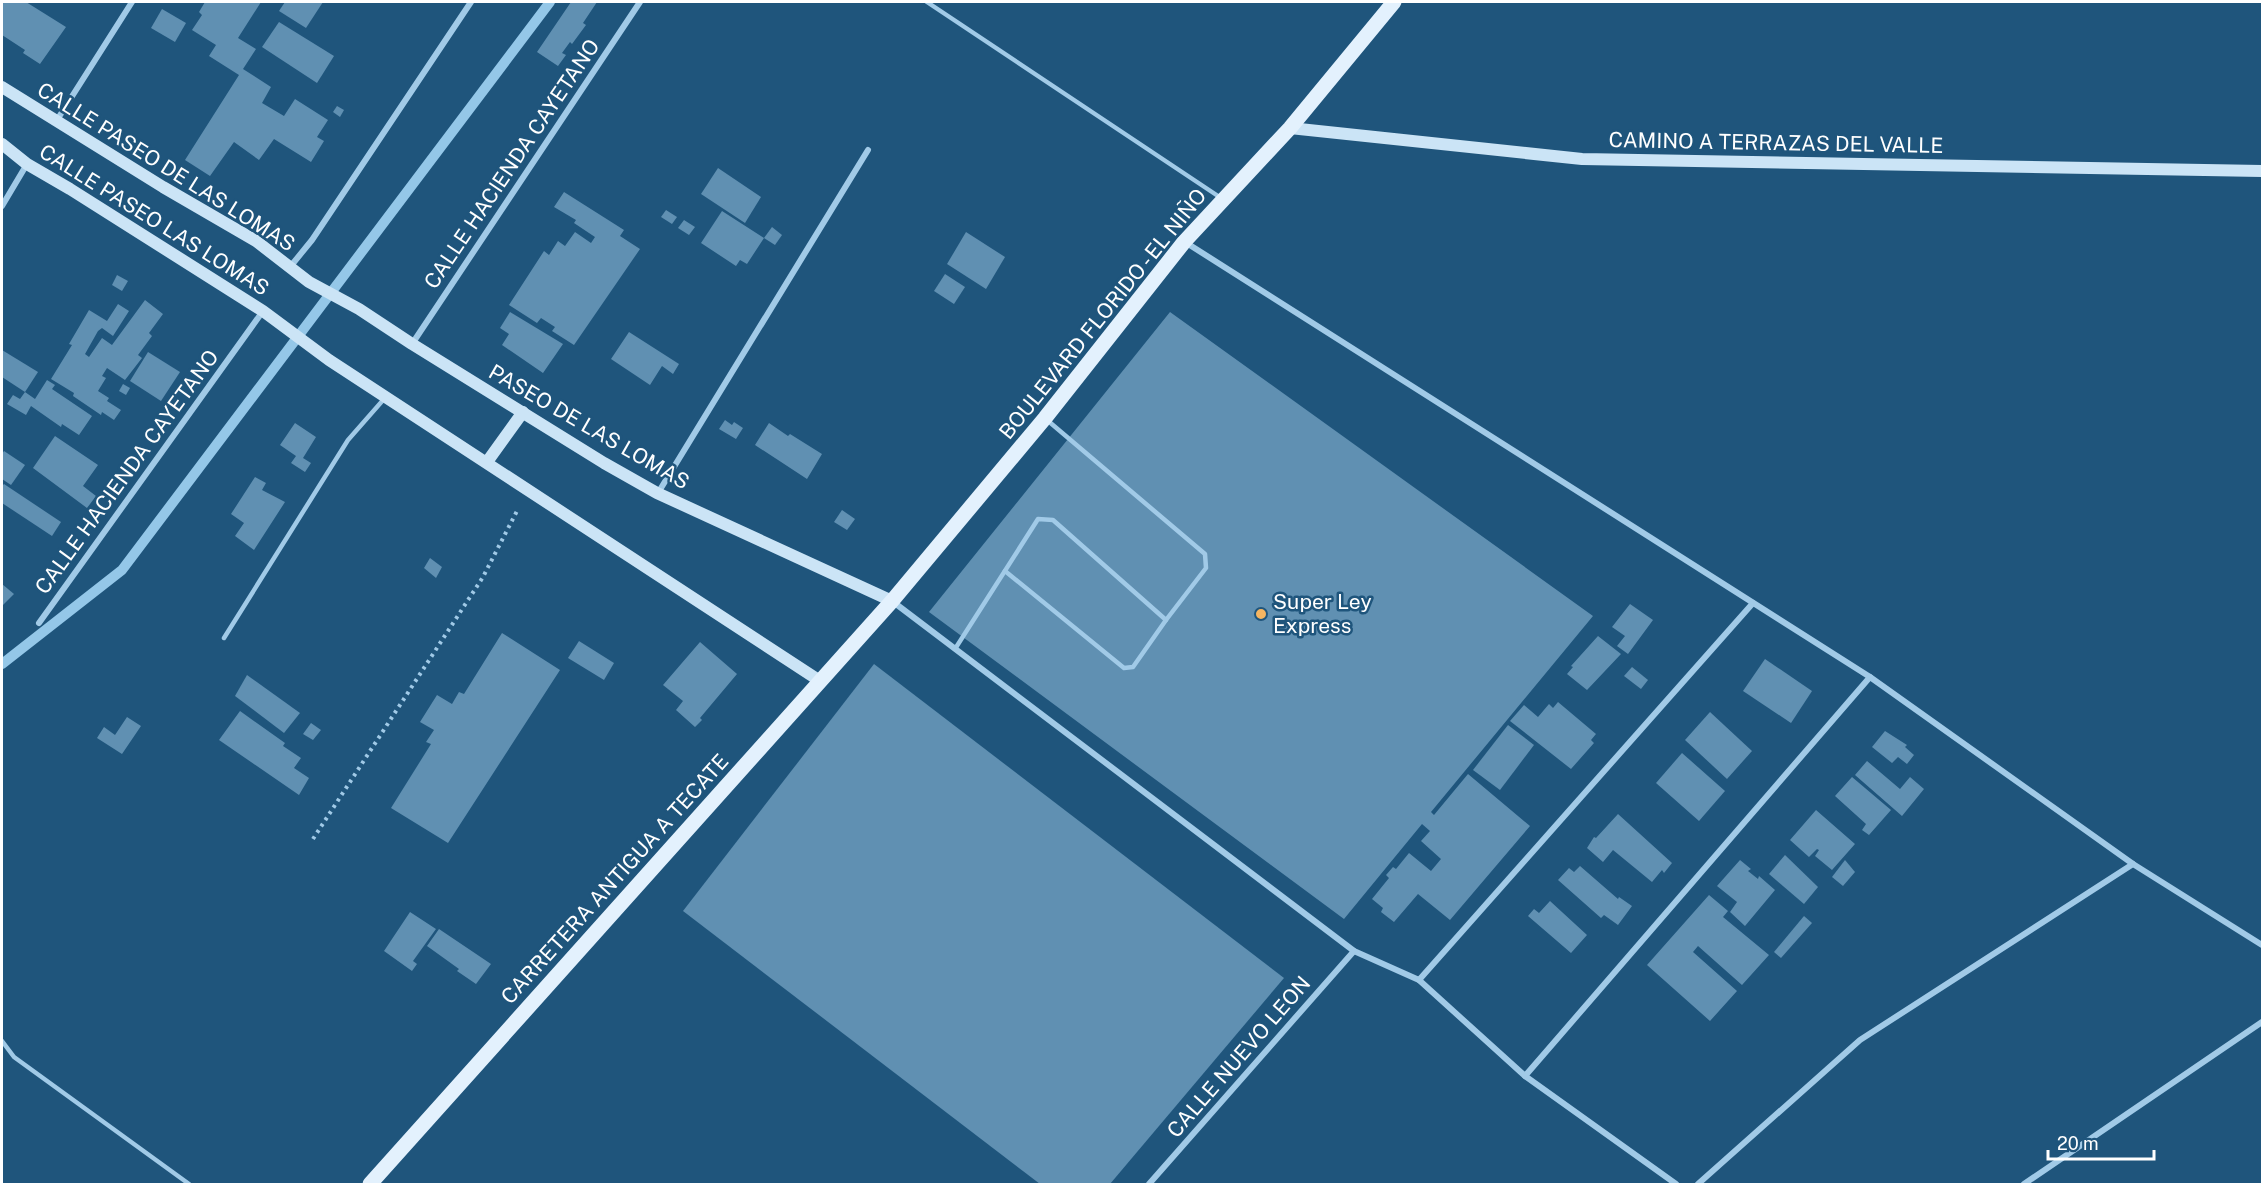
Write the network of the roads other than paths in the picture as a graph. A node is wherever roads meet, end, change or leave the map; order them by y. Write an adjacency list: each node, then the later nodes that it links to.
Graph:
1 (132, 2): 7 (street)
2 (471, 2): 16 (street)
3 (640, 2): 19 (street, CALLE HACIENDA CAYETANO)
4 (927, 2): 13 (lane)
5 (1394, 2): 8 (main road, BOULEVARD FLORIDO - EL NIÑO)
6 (2, 87): 7 (main road, CALLE PASEO DE LAS LOMAS)
7 (57, 120): 16 (main road, CALLE PASEO DE LAS LOMAS)
8 (1290, 128): 12 (main road, CAMINO A TERRAZAS DEL VALLE); 13 (main road, BOULEVARD FLORIDO - EL NIÑO)
9 (2, 144): 11 (main road, CALLE PASEO LAS LOMAS)
10 (868, 150): 24 (street)
11 (27, 164): 14 (street); 18 (main road, CALLE PASEO LAS LOMAS)
12 (2262, 171)
13 (1224, 200): 15 (main road, BOULEVARD FLORIDO - EL NIÑO)
14 (2, 206)
15 (1184, 242): 22 (main road, BOULEVARD FLORIDO - EL NIÑO); 27 (street)
16 (290, 267): 17 (main road, CALLE PASEO DE LAS LOMAS)
17 (309, 282): 19 (main road, PASEO DE LAS LOMAS)
18 (263, 311): 20 (main road, CALLE PASEO LAS LOMAS); 29 (street, CALLE HACIENDA CAYETANO)
19 (412, 344): 21 (main road, PASEO DE LAS LOMAS)
20 (385, 397): 23 (main road); 30 (lane)
21 (523, 412): 23 (main road); 24 (main road, PASEO DE LAS LOMAS)
22 (1045, 418): 26 (main road, BOULEVARD FLORIDO - EL NIÑO); 28 (lane)
23 (486, 462): 33 (main road)
24 (657, 493): 26 (main road, PASEO DE LAS LOMAS)
25 (1005, 571): 28 (lane); 28 (lane); 31 (lane)
26 (892, 601): 31 (street); 33 (main road, CARRETERA ANTIGUA A TECATE)
27 (1753, 603): 32 (street); 37 (street)
28 (1166, 620)
29 (39, 623)
30 (224, 638)
31 (955, 650): 36 (street)
32 (1870, 677): 34 (street); 40 (street)
33 (820, 681): 42 (main road, CARRETERA ANTIGUA A TECATE)
34 (2133, 864): 35 (street); 45 (street)
35 (2262, 945)
36 (1354, 951): 37 (street); 43 (street, CALLE NUEVO LEON)
37 (1419, 980): 40 (street)
38 (2262, 1022): 46 (street)
39 (2, 1041): 41 (lane)
40 (1525, 1076): 44 (street)
41 (189, 1185)
42 (370, 1185)
43 (1149, 1185)
44 (1676, 1185)
45 (1698, 1185)
46 (2024, 1185)

